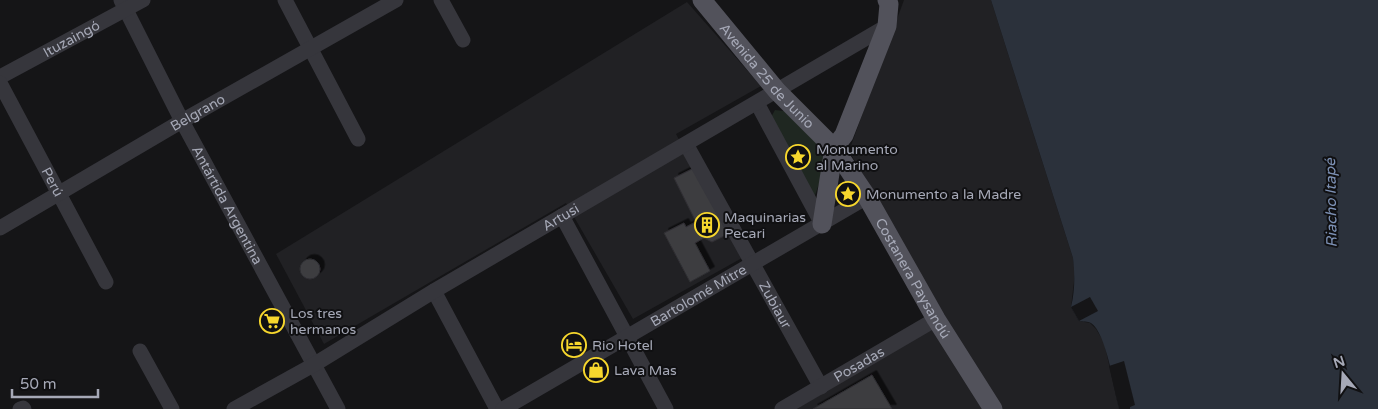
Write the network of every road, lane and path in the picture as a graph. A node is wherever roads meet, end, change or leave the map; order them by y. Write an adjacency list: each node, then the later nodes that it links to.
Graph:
1 (144, 0): 7 (street, Ituzaingó)
2 (284, 0): 10 (street)
3 (396, 0): 10 (street, Belgrano)
4 (441, 0): 9 (street)
5 (702, 0): 13 (main road, Avenida 25 de Junio)
6 (887, 0): 8 (main road)
7 (124, 5): 11 (street, Ituzaingó); 15 (street, Antártida Argentina)
8 (887, 26): 13 (street, Artusi); 18 (main road)
9 (463, 40)
10 (310, 49): 15 (street, Belgrano); 16 (street)
11 (0, 77)
12 (0, 83): 19 (street, Perú)
13 (778, 91): 14 (street, Artusi); 18 (main road, Avenida 25 de Junio)
14 (757, 103): 17 (street, Artusi); 22 (street)
15 (182, 121): 19 (street, Belgrano); 30 (street, Antártida Argentina)
16 (358, 139)
17 (686, 144): 21 (street, Artusi); 24 (street, Zubiaur)
18 (834, 148): 20 (main road, Costanera Paysandú); 22 (main road)
19 (60, 194): 23 (street, Belgrano); 25 (street, Perú)
20 (867, 197): 22 (street, Bartolomé Mitre); 27 (main road, Costanera Paysandú)
21 (562, 216): 26 (street, Artusi); 28 (street)
22 (822, 224): 24 (street, Bartolomé Mitre)
23 (0, 228)
24 (753, 264): 28 (street, Bartolomé Mitre); 31 (street, Zubiaur)
25 (106, 282)
26 (434, 291): 30 (street, Artusi); 35 (street)
27 (936, 319): 31 (street, Posadas); 39 (main road, Costanera Paysandú)
28 (627, 337): 36 (street, Bartolomé Mitre); 37 (street)
29 (140, 351): 32 (street)
30 (315, 364): 33 (street, Artusi); 34 (street, Antártida Argentina)
31 (821, 386): 38 (street, Posadas)
32 (172, 409)
33 (234, 409)
34 (338, 409)
35 (498, 409)
36 (503, 409)
37 (666, 409)
38 (782, 409)
39 (992, 409)

